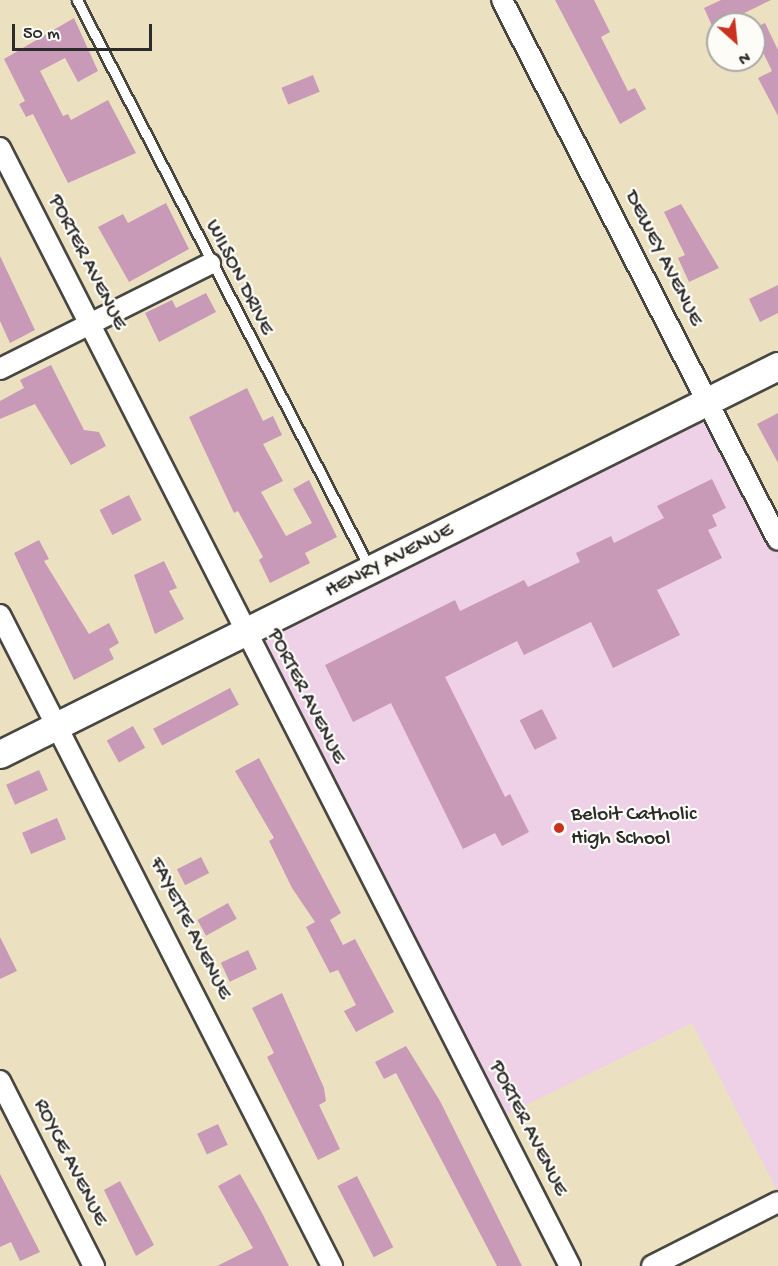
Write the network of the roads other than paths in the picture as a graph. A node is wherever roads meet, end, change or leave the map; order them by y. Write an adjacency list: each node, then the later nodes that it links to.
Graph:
1 (77, 0): 4 (lane, WILSON DRIVE)
2 (502, 0): 8 (street, DEWEY AVENUE)
3 (0, 148): 5 (street, PORTER AVENUE)
4 (210, 264): 5 (street); 10 (lane, WILSON DRIVE)
5 (90, 323): 7 (street); 12 (street, PORTER AVENUE)
6 (778, 366): 8 (street, HENRY AVENUE)
7 (0, 369)
8 (708, 401): 9 (street, DEWEY AVENUE); 10 (street, HENRY AVENUE)
9 (778, 540)
10 (371, 572): 12 (street, HENRY AVENUE)
11 (0, 615): 13 (street, FAYETTE AVENUE)
12 (245, 634): 13 (street, HENRY AVENUE); 19 (street, PORTER AVENUE)
13 (59, 724): 14 (street, HENRY AVENUE); 18 (street, FAYETTE AVENUE)
14 (0, 754)
15 (0, 1081): 17 (street, ROYCE AVENUE)
16 (778, 1202): 20 (street)
17 (94, 1266)
18 (332, 1266)
19 (570, 1266)
20 (652, 1266)

